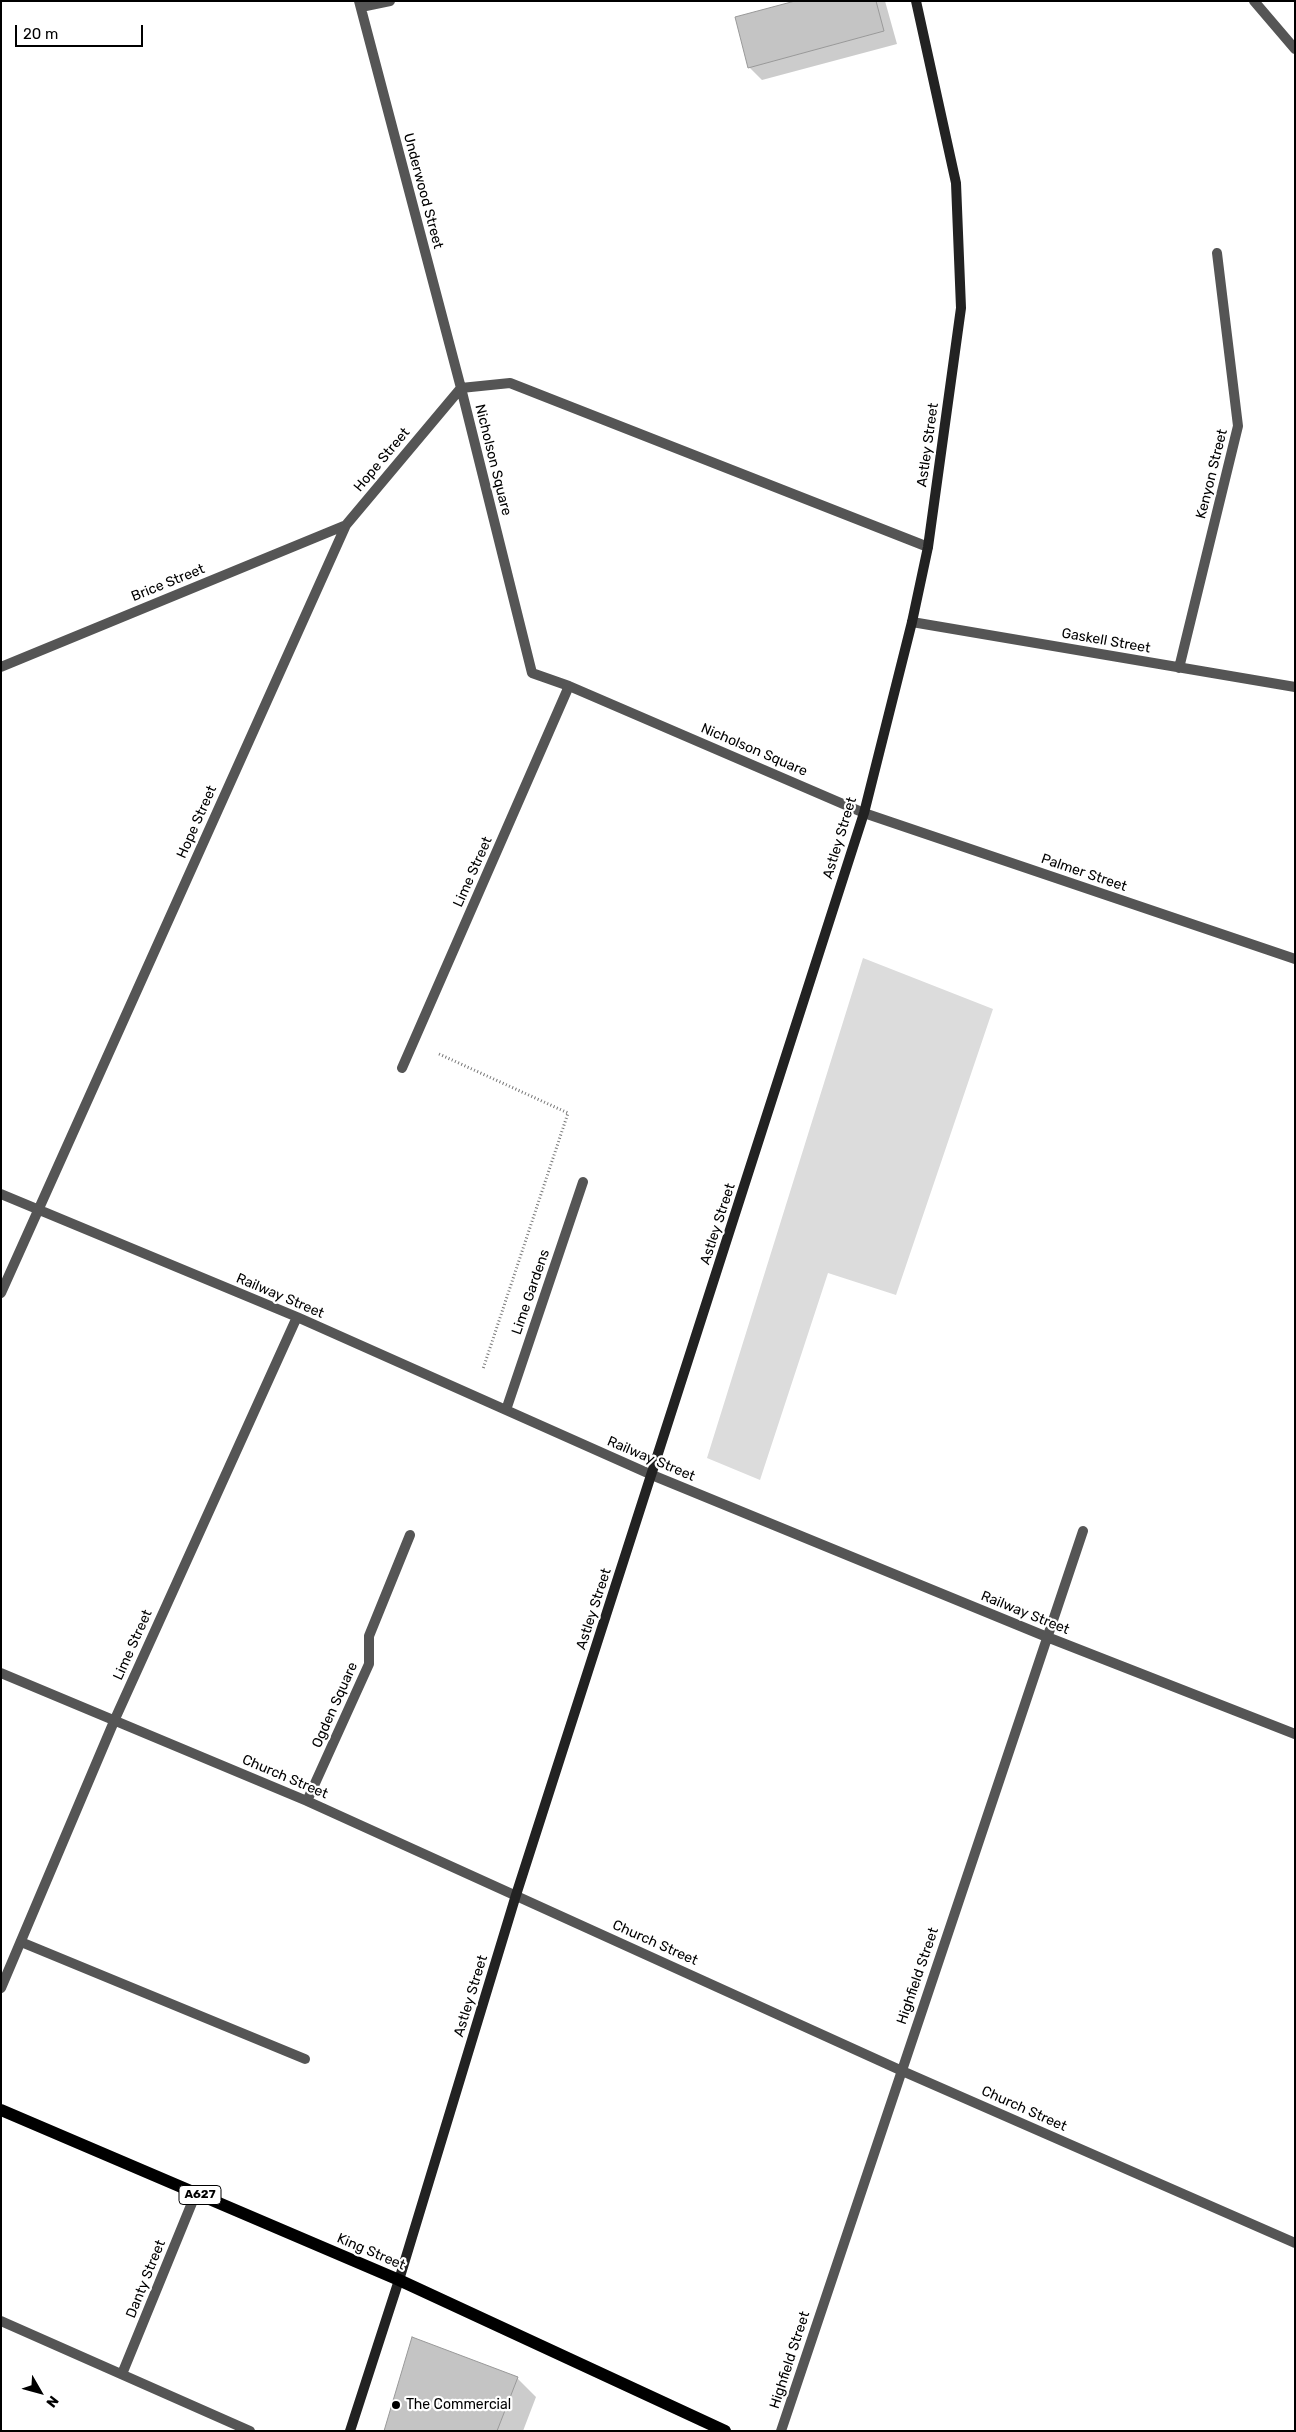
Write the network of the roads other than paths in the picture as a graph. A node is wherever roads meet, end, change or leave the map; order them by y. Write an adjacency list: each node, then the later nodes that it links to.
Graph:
1 (390, 1): 4 (street)
2 (916, 1): 9 (main road, Astley Street)
3 (1254, 1): 5 (street)
4 (360, 4): 7 (street, Underwood Street)
5 (1295, 49)
6 (1217, 253): 12 (street, Kenyon Street)
7 (461, 388): 8 (street, Hope Street); 9 (street, Nicholson Square); 13 (street, Nicholson Square)
8 (346, 524): 11 (street, Brice Street); 20 (street, Hope Street)
9 (928, 547): 10 (main road, Astley Street)
10 (912, 622): 12 (street, Gaskell Street); 15 (main road, Astley Street)
11 (1, 667)
12 (1179, 668): 14 (street, Gaskell Street)
13 (569, 686): 15 (street, Nicholson Square); 17 (street, Lime Street)
14 (1295, 687)
15 (864, 813): 16 (street, Palmer Street); 24 (main road, Astley Street)
16 (1295, 959)
17 (402, 1068)
18 (583, 1182): 23 (street, Lime Gardens)
19 (1, 1194): 20 (street, Railway Street)
20 (38, 1211): 21 (street, Hope Street); 22 (street, Railway Street)
21 (1, 1293)
22 (297, 1318): 23 (street, Railway Street); 29 (street, Lime Street)
23 (506, 1410): 24 (street, Railway Street)
24 (652, 1475): 27 (street, Railway Street); 32 (main road, Astley Street)
25 (1083, 1531): 27 (street, Highfield Street)
26 (410, 1535): 31 (street, Ogden Square)
27 (1047, 1638): 30 (street, Railway Street); 36 (street, Highfield Street)
28 (1, 1672): 29 (street, Church Street)
29 (115, 1719): 31 (street, Church Street); 33 (street, Lime Street)
30 (1295, 1734)
31 (307, 1801): 32 (street, Church Street)
32 (516, 1896): 36 (street, Church Street); 40 (main road, Astley Street)
33 (21, 1942): 34 (street, Lime Street); 35 (street)
34 (1, 1988)
35 (305, 2059)
36 (900, 2070): 39 (street, Church Street); 46 (street, Highfield Street)
37 (1, 2110): 38 (main road, King Street / A627)
38 (196, 2193): 40 (main road, King Street / A627); 42 (street, Danty Street)
39 (1295, 2243)
40 (399, 2280): 44 (main road, Astley Street); 45 (main road, King Street / A627)
41 (1, 2321): 42 (street)
42 (122, 2374): 43 (street)
43 (250, 2431)
44 (350, 2431)
45 (725, 2431)
46 (781, 2431)

